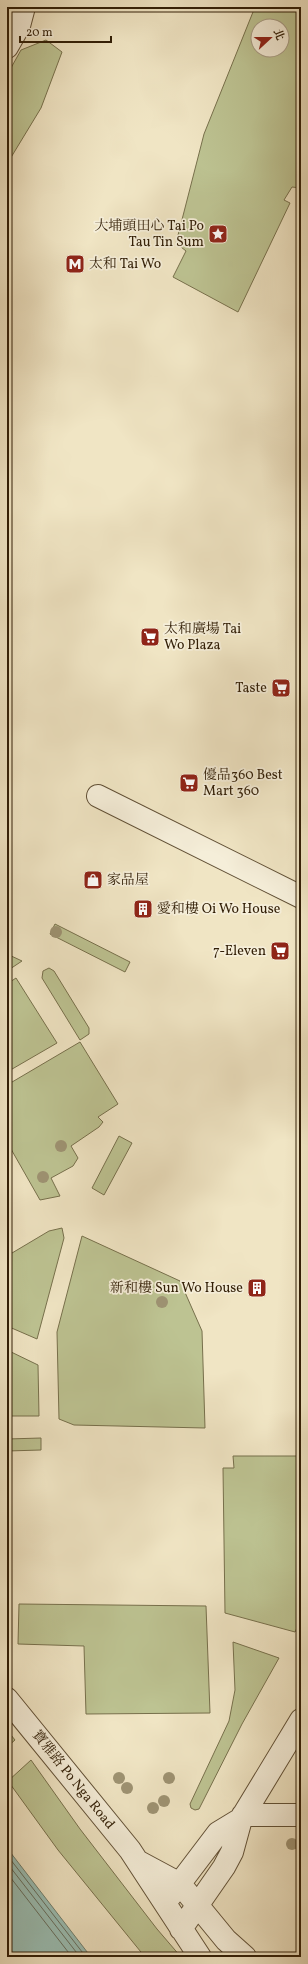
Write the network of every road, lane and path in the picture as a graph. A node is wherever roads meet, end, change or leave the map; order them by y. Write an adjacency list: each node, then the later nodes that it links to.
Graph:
1 (16, 7): 3 (street)
2 (24, 7): 4 (street)
3 (7, 14)
4 (7, 47)
5 (98, 796): 6 (street)
6 (301, 897)
7 (7, 1699): 11 (street, 寶雅路 Po Nga Road)
8 (301, 1720): 10 (street)
9 (301, 1815): 10 (street)
10 (242, 1817): 12 (street); 14 (street)
11 (138, 1861): 12 (street); 13 (street, 寶雅路 Po Nga Road)
12 (180, 1884): 13 (street); 14 (street)
13 (164, 1902): 15 (street, 寶雅路 Po Nga Road)
14 (198, 1906): 15 (street); 17 (street)
15 (181, 1929): 16 (street, 寶雅路 Po Nga Road)
16 (200, 1957)
17 (245, 1957)

